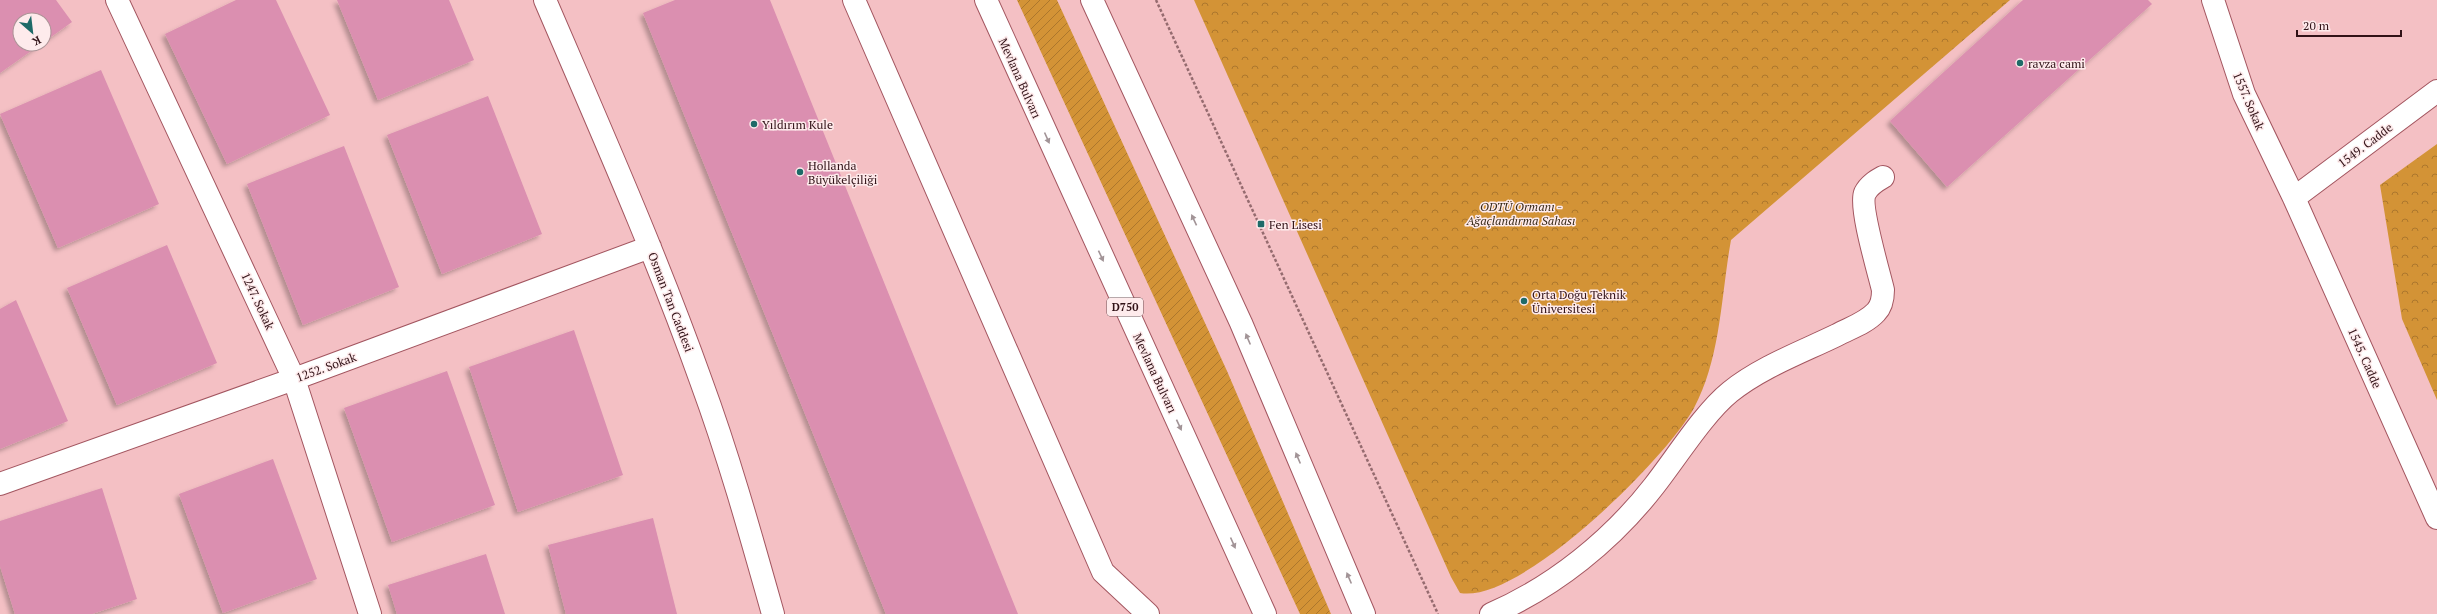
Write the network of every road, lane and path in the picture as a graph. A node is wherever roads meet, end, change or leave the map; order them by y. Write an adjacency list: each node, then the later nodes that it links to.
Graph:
1 (117, 0): 12 (main road, 1247. Sokak)
2 (545, 0): 11 (main road, Osman Tan Caddesi)
3 (854, 0): 17 (main road)
4 (986, 0): 18 (main road, Mevlana Bulvarı / D750, one-way to 18)
5 (1092, 0): 19 (main road, one-way to 5)
6 (1156, 0): 20 (path)
7 (2213, 0): 10 (main road, 1557. Sokak)
8 (2437, 91): 10 (main road, 1549. Cadde)
9 (1883, 177): 21 (main road)
10 (2294, 198): 14 (main road, 1545. Cadde)
11 (650, 247): 12 (main road, 1252. Sokak); 16 (main road, Osman Tan Caddesi)
12 (294, 379): 13 (main road, 1252. Sokak); 15 (main road, 1247. Sokak)
13 (0, 484)
14 (2437, 518)
15 (370, 614)
16 (773, 614)
17 (1148, 614)
18 (1264, 614)
19 (1364, 614)
20 (1438, 614)
21 (1491, 614)

